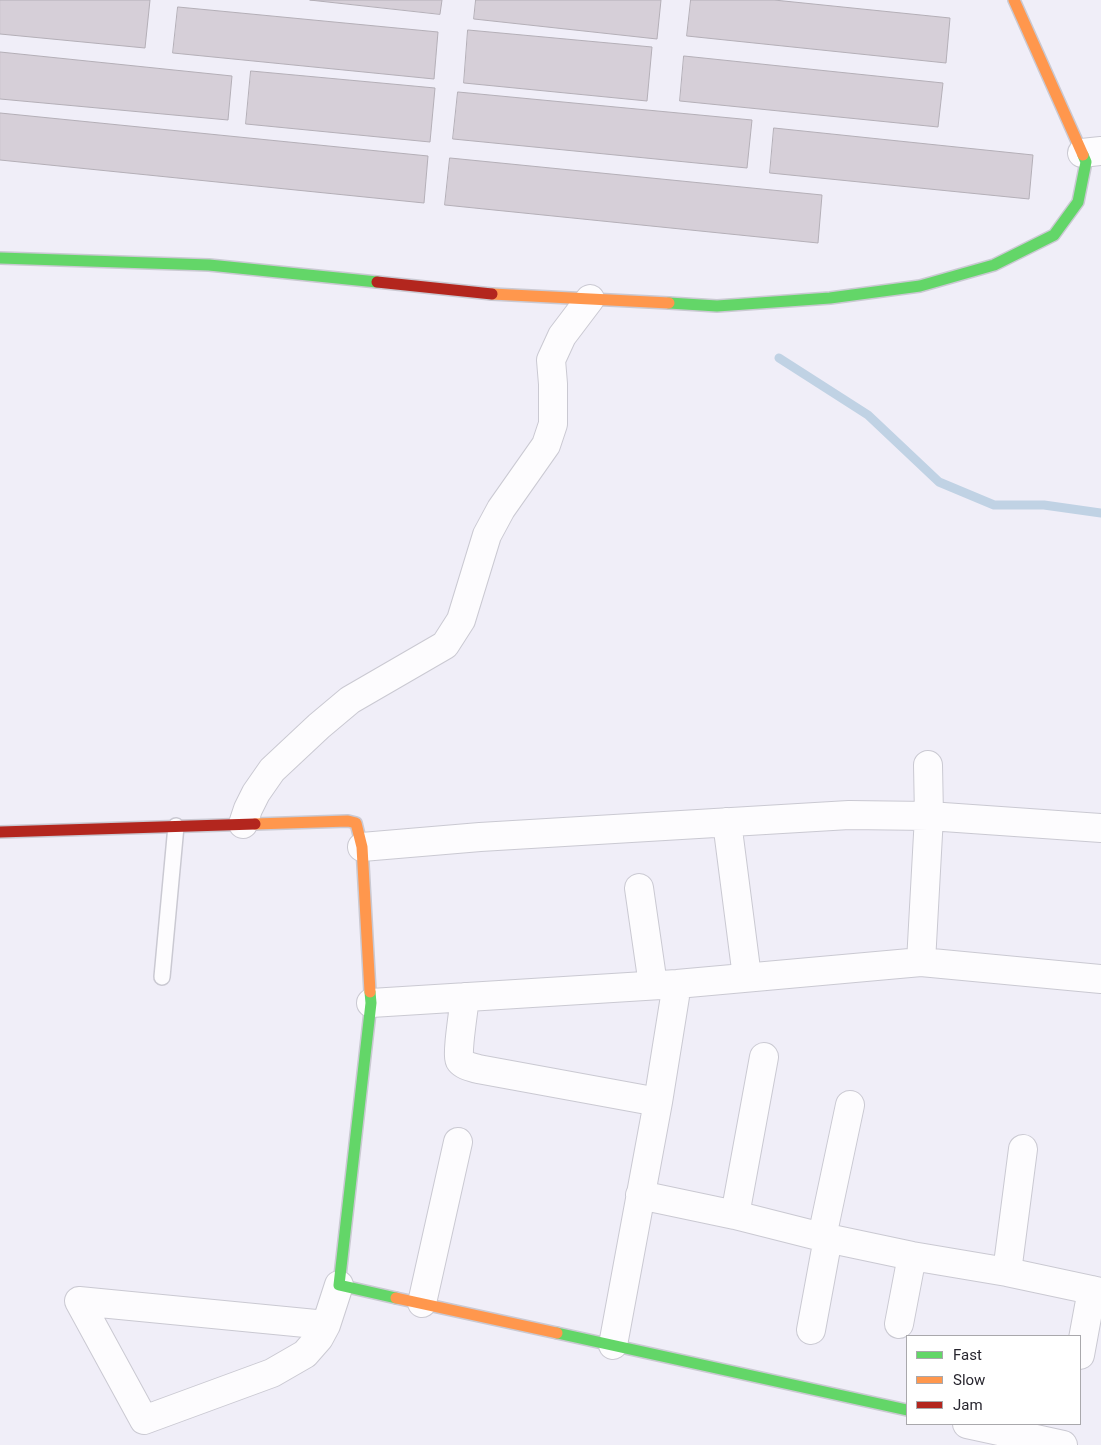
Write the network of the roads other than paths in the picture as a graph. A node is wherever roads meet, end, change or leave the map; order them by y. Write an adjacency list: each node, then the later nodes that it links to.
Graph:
1 (1014, 0): 2 (street)
2 (1092, 152): 4 (street)
3 (0, 258): 4 (street)
4 (590, 299): 8 (street)
5 (928, 765): 6 (street)
6 (930, 816): 7 (street); 10 (street); 14 (street)
7 (727, 822): 12 (street); 16 (street)
8 (243, 824): 9 (street); 12 (street)
9 (176, 826): 11 (street); 15 (lane)
10 (1101, 828)
11 (0, 832)
12 (362, 847): 20 (street)
13 (639, 888): 18 (street)
14 (921, 962): 16 (street); 17 (street)
15 (162, 977)
16 (747, 977): 18 (street)
17 (1101, 979)
18 (665, 984): 19 (street); 22 (street)
19 (465, 997): 20 (street); 22 (street)
20 (371, 1003): 31 (street)
21 (764, 1057): 27 (street)
22 (658, 1102): 26 (street)
23 (850, 1105): 28 (street)
24 (458, 1142): 33 (street)
25 (1023, 1149): 30 (street)
26 (640, 1195): 27 (street); 37 (street)
27 (735, 1215): 28 (street)
28 (825, 1238): 29 (street); 36 (street)
29 (912, 1256): 30 (street); 34 (street)
30 (1007, 1272): 32 (street)
31 (339, 1285): 33 (street); 35 (street)
32 (1096, 1291): 38 (street)
33 (422, 1303): 37 (street)
34 (899, 1324)
35 (326, 1325): 35 (street)
36 (811, 1330)
37 (613, 1345): 39 (street)
38 (1081, 1351)
39 (906, 1410)
40 (972, 1425): 42 (street)
41 (1067, 1425): 42 (street)
42 (1063, 1445)

